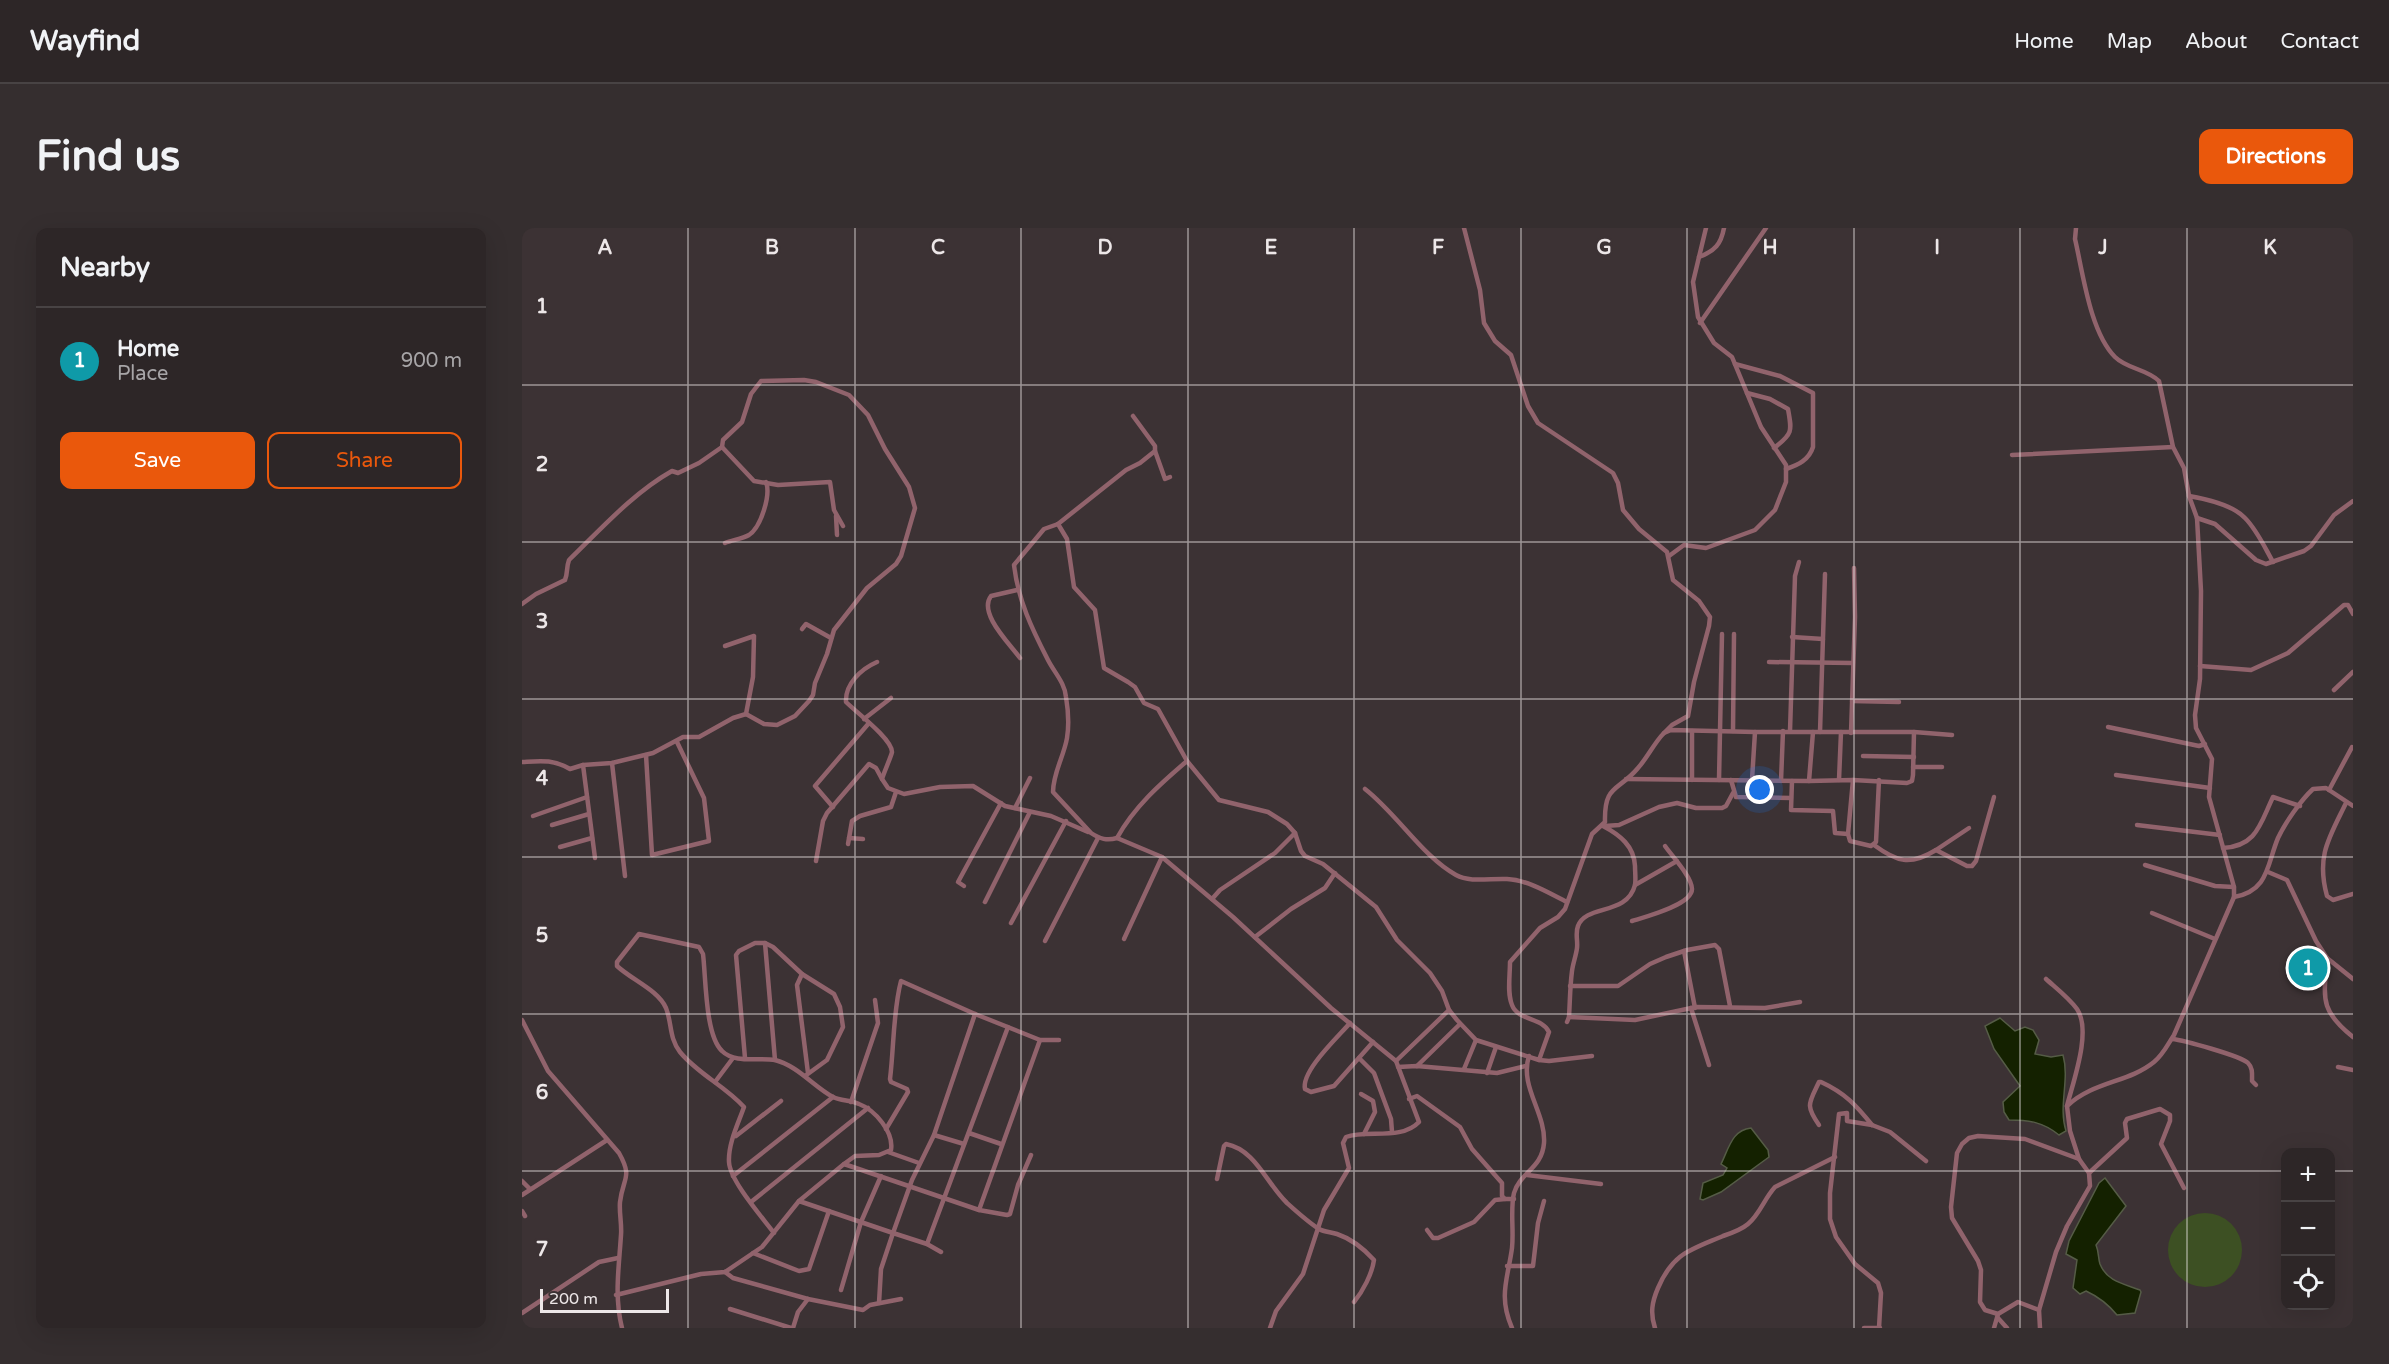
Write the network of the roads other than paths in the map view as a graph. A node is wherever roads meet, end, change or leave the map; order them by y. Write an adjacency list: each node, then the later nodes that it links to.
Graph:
1 (1464, 228): 27 (street)
2 (1706, 228): 6 (street)
3 (1724, 228): 6 (street)
4 (1766, 228): 7 (street)
5 (2076, 228): 12 (street)
6 (1699, 257): 7 (street)
7 (1700, 323): 8 (street)
8 (1735, 364): 9 (street); 16 (street)
9 (1747, 393): 13 (street); 13 (street)
10 (1133, 416): 14 (street)
11 (722, 447): 18 (street); 33 (street); 39 (street)
12 (2173, 447): 15 (street); 19 (street)
13 (1774, 448): 16 (street)
14 (1155, 451): 17 (street); 23 (street)
15 (2012, 455)
16 (1786, 469): 27 (street)
17 (1170, 477)
18 (766, 482): 21 (street); 26 (street)
19 (2189, 496): 22 (street); 29 (street)
20 (2353, 501): 29 (street)
21 (836, 516): 24 (street); 25 (street)
22 (2197, 518): 29 (street); 48 (street)
23 (1058, 524): 32 (street); 77 (street)
24 (843, 526)
25 (837, 535)
26 (725, 543)
27 (1669, 556): 68 (street)
28 (1799, 562): 38 (street)
29 (2273, 562)
30 (1854, 568): 47 (street)
31 (1825, 574): 40 (street)
32 (1017, 590): 42 (street); 119 (street)
33 (522, 604)
34 (2353, 614): 48 (street)
35 (802, 629): 39 (street)
36 (1722, 634): 59 (street)
37 (1734, 634): 60 (street)
38 (1792, 637): 40 (street); 45 (street)
39 (831, 638): 54 (street)
40 (1823, 639): 46 (street)
41 (725, 646): 54 (street)
42 (1020, 658)
43 (877, 662): 55 (street)
44 (1769, 662): 45 (street)
45 (1792, 662): 46 (street); 62 (street)
46 (1822, 663): 47 (street); 65 (street)
47 (1853, 663): 52 (street)
48 (2200, 666): 72 (street)
49 (2353, 672): 50 (street)
50 (2334, 690)
51 (891, 698): 55 (street)
52 (1852, 701): 53 (street); 69 (street)
53 (1899, 702)
54 (746, 714): 71 (street)
55 (864, 718): 56 (street)
56 (869, 723): 85 (street); 109 (street)
57 (2108, 727): 72 (street)
58 (1692, 730): 59 (street); 68 (street); 87 (street)
59 (1720, 731): 60 (street); 88 (street)
60 (1733, 731): 63 (street)
61 (1783, 731): 62 (street); 63 (street); 94 (street)
62 (1790, 731): 64 (street)
63 (1755, 732): 90 (street)
64 (1813, 732): 65 (street); 96 (street)
65 (1820, 732): 66 (street)
66 (1841, 732): 69 (street); 91 (street)
67 (1914, 732): 69 (street); 70 (street); 76 (street)
68 (1664, 733): 86 (street)
69 (1851, 733)
70 (1952, 735)
71 (677, 742): 74 (street); 74 (street)
72 (2205, 744): 97 (street)
73 (2352, 747): 99 (street)
74 (646, 755): 79 (street)
75 (1863, 756): 76 (street)
76 (1914, 757): 82 (street)
77 (1187, 761): 120 (street); 125 (street)
78 (522, 762): 80 (street)
79 (612, 763): 80 (street); 139 (street)
80 (584, 765): 102 (street)
81 (1942, 767): 82 (street)
82 (1913, 768): 93 (street)
83 (2116, 775): 97 (street)
84 (1030, 778): 110 (street)
85 (882, 779): 100 (street); 109 (street)
86 (1626, 779): 87 (street); 117 (street)
87 (1692, 780): 88 (street)
88 (1719, 780): 89 (street)
89 (1731, 780): 90 (street); 101 (street)
90 (1752, 780): 94 (street)
91 (1839, 780): 92 (street); 96 (street)
92 (1853, 780): 93 (street); 121 (street)
93 (1880, 780): 127 (street)
94 (1781, 781): 95 (street)
95 (1792, 781): 96 (street); 104 (street)
96 (1809, 781)
97 (2210, 788): 122 (street)
98 (1365, 789): 147 (street)
99 (2329, 790): 107 (street); 108 (street)
100 (896, 792): 106 (street); 126 (street)
101 (1733, 793): 104 (street); 117 (street)
102 (586, 797): 112 (street); 113 (street)
103 (1994, 797): 131 (street)
104 (1791, 798): 121 (street)
105 (2353, 799): 107 (street)
106 (1001, 803): 110 (street); 141 (street)
107 (2350, 805): 143 (street)
108 (2300, 806): 130 (street); 137 (street)
109 (833, 807): 134 (street)
110 (1015, 808): 111 (street)
111 (1030, 812): 114 (street); 146 (street)
112 (589, 814): 115 (street); 123 (street)
113 (533, 816)
114 (1066, 821): 119 (street); 150 (street)
115 (552, 825)
116 (2138, 825): 122 (street)
117 (1603, 826): 140 (street); 147 (street)
118 (1969, 828): 131 (street)
119 (1091, 833): 124 (street)
120 (1295, 833): 138 (street); 145 (street)
121 (1848, 834): 127 (street)
122 (2220, 835): 130 (street)
123 (592, 838): 129 (street); 133 (street)
124 (1098, 838): 125 (street); 154 (street)
125 (1117, 838): 132 (street)
126 (863, 839)
127 (1874, 845): 131 (street)
128 (1665, 846): 135 (street)
129 (560, 847)
130 (2223, 849): 142 (street)
131 (1936, 850)
132 (1162, 857): 145 (street); 152 (street)
133 (595, 858)
134 (816, 861)
135 (1677, 861): 140 (street); 149 (street)
136 (2145, 865): 142 (street)
137 (2268, 872): 144 (street); 157 (street)
138 (1335, 873): 151 (street); 166 (street)
139 (625, 876)
140 (1635, 885): 161 (street)
141 (964, 886)
142 (2234, 887): 144 (street)
143 (2353, 894)
144 (2234, 897): 153 (street)
145 (1212, 899): 151 (street)
146 (985, 902)
147 (1567, 902): 185 (street)
148 (2152, 914): 153 (street)
149 (1632, 921)
150 (1011, 923)
151 (1255, 937): 169 (street)
152 (1124, 939)
153 (2215, 939): 173 (street)
154 (1045, 941)
155 (765, 943): 158 (street); 182 (street); 184 (street)
156 (1684, 951): 161 (street); 164 (street); 165 (street)
157 (2327, 958): 160 (street); 172 (street)
158 (802, 974): 195 (street); 195 (street)
159 (2046, 979): 203 (street)
160 (2353, 979)
161 (1570, 986): 165 (street)
162 (875, 1000): 202 (street)
163 (1800, 1002): 164 (street)
164 (1730, 1006): 165 (street)
165 (1693, 1008): 187 (street)
166 (1449, 1010): 170 (street); 186 (street)
167 (975, 1014): 171 (street); 207 (street); 211 (street)
168 (522, 1020): 213 (street)
169 (1350, 1023): 177 (street); 183 (street)
170 (1460, 1024): 176 (street); 188 (street)
171 (1008, 1027): 174 (street); 209 (street)
172 (2353, 1037)
173 (2172, 1039): 197 (street); 203 (street)
174 (1040, 1040): 175 (street); 215 (street)
175 (1059, 1040)
176 (1476, 1040): 178 (street); 192 (street)
177 (1373, 1042): 183 (street); 186 (street)
178 (1497, 1047): 179 (street); 194 (street)
179 (1529, 1056): 185 (street); 189 (street)
180 (1592, 1056): 185 (street)
181 (733, 1058): 182 (street); 196 (street); 196 (street)
182 (745, 1058): 184 (street)
183 (1359, 1058): 208 (street)
184 (775, 1060): 195 (street)
185 (1539, 1060)
186 (1396, 1061): 190 (street)
187 (1709, 1065)
188 (1417, 1066): 190 (street); 192 (street)
189 (1526, 1066): 194 (street); 224 (street)
190 (1398, 1067): 200 (street)
191 (2338, 1067): 193 (street)
192 (1464, 1069): 194 (street)
193 (2353, 1070)
194 (1487, 1073)
195 (806, 1075): 199 (street)
196 (715, 1082): 212 (street)
197 (2256, 1085)
198 (1361, 1094): 210 (street)
199 (833, 1097): 202 (street); 225 (street)
200 (1409, 1099): 208 (street); 235 (street)
201 (781, 1101): 212 (street)
202 (851, 1102): 204 (street)
203 (2067, 1106): 219 (street)
204 (868, 1108): 207 (street); 238 (street)
205 (1819, 1125): 206 (street)
206 (1872, 1125): 218 (street); 220 (street)
207 (886, 1129): 216 (street)
208 (1392, 1132): 210 (street)
209 (969, 1133): 214 (street); 215 (street)
210 (1364, 1134): 243 (street)
211 (934, 1135): 214 (street); 221 (street)
212 (734, 1137): 225 (street)
213 (607, 1140): 232 (street); 250 (street)
214 (963, 1144): 234 (street)
215 (1001, 1144): 240 (street)
216 (887, 1152): 221 (street); 222 (street)
217 (1031, 1155): 240 (street)
218 (1835, 1157): 263 (street); 269 (street)
219 (2079, 1160): 223 (street); 262 (street)
220 (1926, 1161)
221 (919, 1163): 230 (street)
222 (844, 1164): 226 (street); 237 (street)
223 (2089, 1173): 231 (street); 260 (street)
224 (1526, 1175): 229 (street); 236 (street)
225 (733, 1176): 238 (street)
226 (881, 1176): 230 (street); 242 (street)
227 (1217, 1179): 243 (street)
228 (522, 1181): 232 (street)
229 (1601, 1184)
230 (910, 1187): 234 (street); 246 (street)
231 (2184, 1188)
232 (530, 1189): 233 (street)
233 (522, 1195)
234 (943, 1198): 240 (street); 247 (street)
235 (1505, 1199): 236 (street); 244 (street)
236 (1514, 1199): 251 (street)
237 (799, 1201): 241 (street); 245 (street)
238 (751, 1202): 245 (street)
239 (1544, 1202): 251 (street)
240 (979, 1210)
241 (829, 1211): 242 (street); 249 (street)
242 (861, 1222): 246 (street); 253 (street)
243 (1317, 1227): 257 (street); 266 (street)
244 (1427, 1230)
245 (774, 1233): 249 (street)
246 (893, 1233): 247 (street); 258 (street)
247 (927, 1244): 248 (street)
248 (941, 1252)
249 (753, 1253): 252 (street)
250 (618, 1258): 254 (street); 261 (street)
251 (1507, 1266): 267 (street)
252 (725, 1272): 254 (street); 255 (street)
253 (841, 1290)
254 (616, 1295): 264 (street)
255 (808, 1299): 258 (street); 265 (street)
256 (901, 1299): 258 (street)
257 (1354, 1302)
258 (879, 1303)
259 (730, 1309): 265 (street)
260 (2039, 1310): 262 (street); 272 (street)
261 (522, 1313)
262 (1998, 1316): 270 (street); 271 (street)
263 (1653, 1327)
264 (622, 1328)
265 (792, 1328)
266 (1270, 1328)
267 (1512, 1328)
268 (1864, 1328): 269 (street)
269 (1879, 1328)
270 (1994, 1328)
271 (2007, 1328)
272 (2040, 1328)

